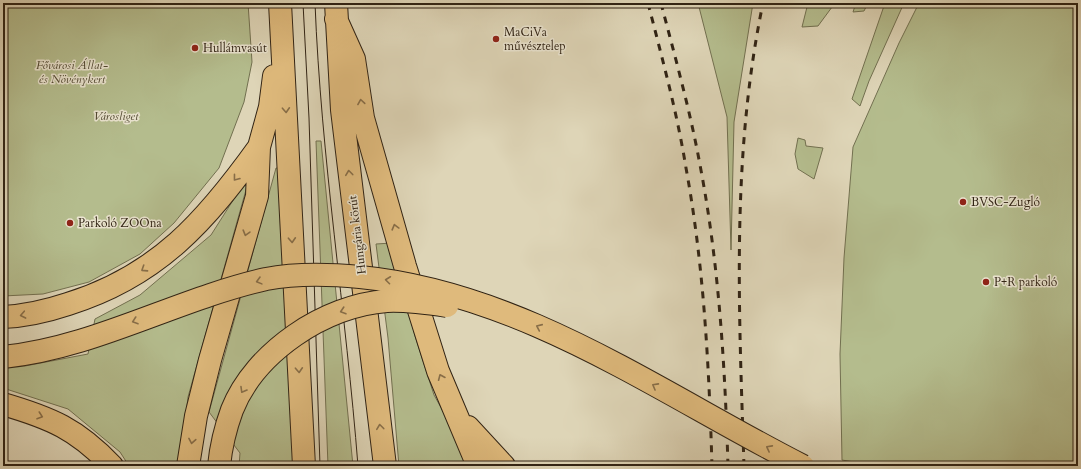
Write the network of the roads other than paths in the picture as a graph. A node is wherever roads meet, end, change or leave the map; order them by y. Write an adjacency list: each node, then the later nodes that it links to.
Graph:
1 (280, 3): 3 (main road)
2 (336, 11): 9 (main road, one-way to 2); 14 (main road, Hungária körút, one-way to 2)
3 (281, 29): 4 (main road); 13 (main road, one-way to 13)
4 (259, 147): 5 (main road, one-way to 5); 11 (main road, one-way to 11)
5 (3, 317)
6 (519, 318): 7 (main road, one-way to 7, bridge); 12 (main road, one-way to 12, bridge); 17 (main road, one-way to 6, bridge)
7 (3, 357)
8 (3, 404): 10 (main road, one-way to 10)
9 (456, 412): 15 (main road); 16 (main road)
10 (112, 466)
11 (188, 466)
12 (219, 466)
13 (304, 466)
14 (385, 466)
15 (478, 466)
16 (504, 466)
17 (804, 466)

